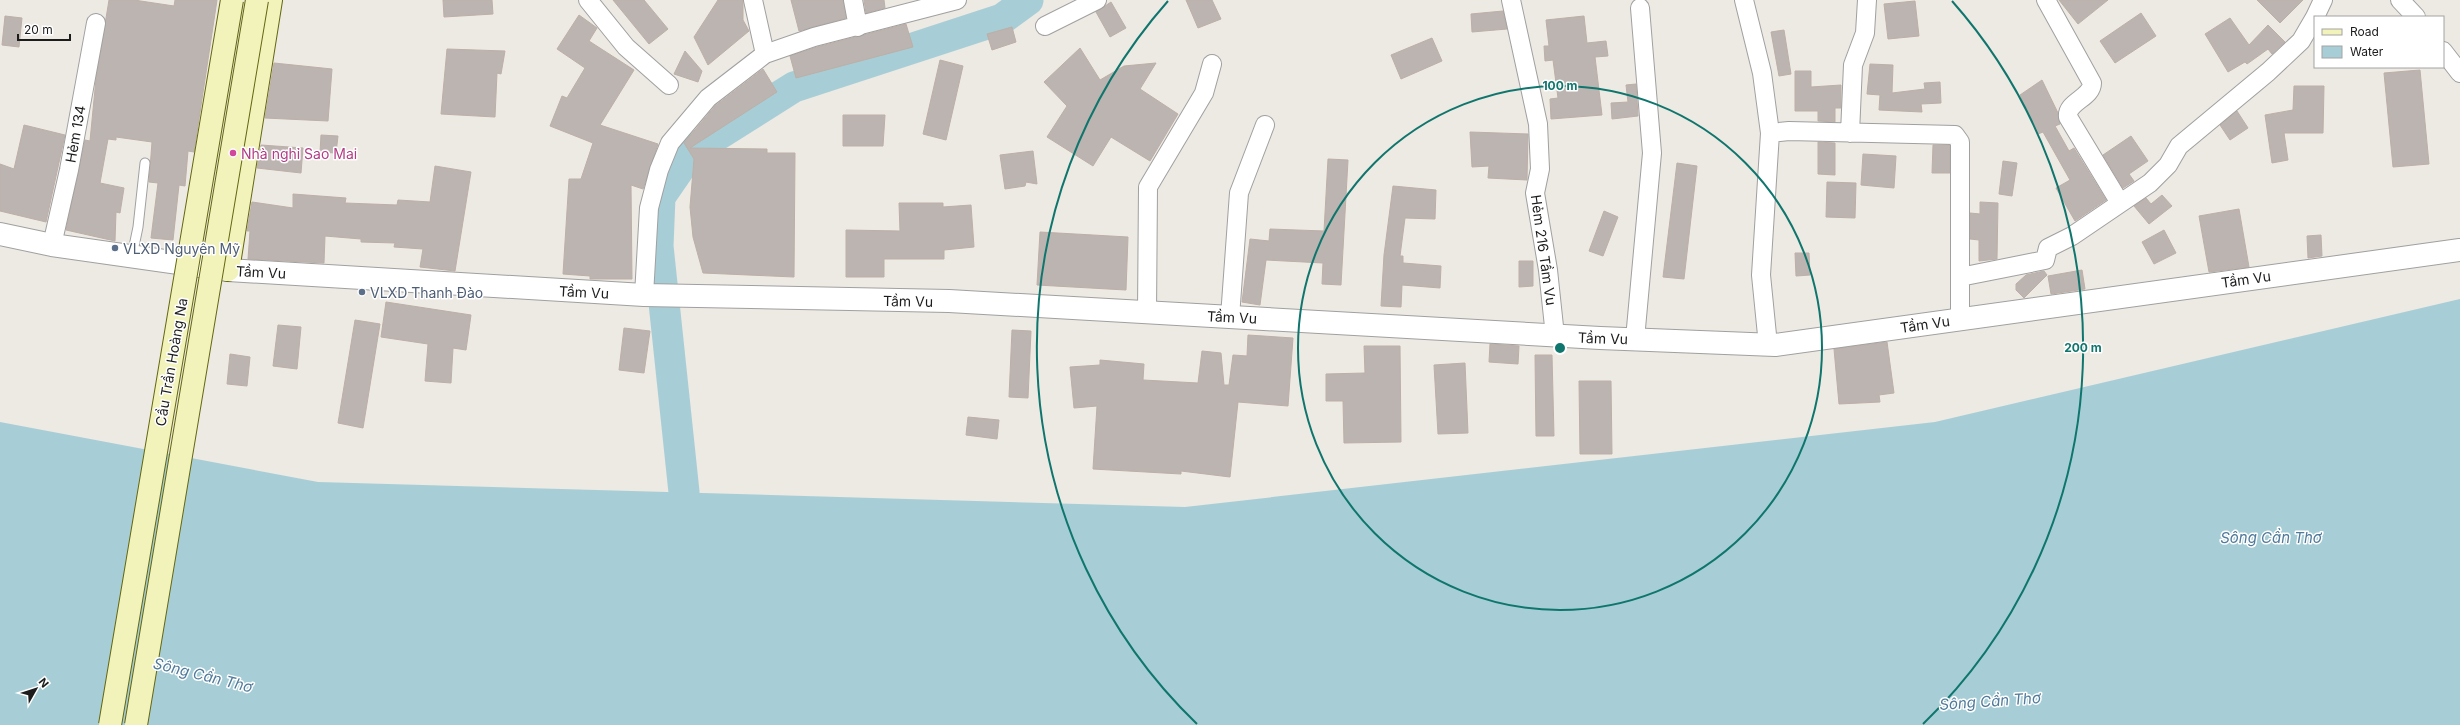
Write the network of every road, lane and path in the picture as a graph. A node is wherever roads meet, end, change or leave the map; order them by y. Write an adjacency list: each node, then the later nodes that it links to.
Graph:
1 (223, 0): 37 (main road)
2 (232, 0): 47 (main road, Cầu Trần Hoàng Na, bridge)
3 (257, 0): 48 (main road, Cầu Trần Hoàng Na, bridge)
4 (271, 0): 38 (main road)
5 (588, 0): 27 (street)
6 (753, 0): 24 (street)
7 (853, 0): 22 (street)
8 (955, 0): 22 (street)
9 (1097, 0): 21 (street)
10 (1511, 0): 44 (street, Hẻm 216 Tầm Vu)
11 (1744, 0): 29 (street)
12 (1867, 0): 30 (street)
13 (2046, 0): 32 (street)
14 (2323, 0): 17 (street)
15 (2400, 0): 18 (street)
16 (1640, 8): 45 (street)
17 (2315, 16)
18 (2415, 16)
19 (2314, 19): 32 (street)
20 (96, 22): 34 (street, Hẻm 134)
21 (1045, 26)
22 (858, 27): 24 (street)
23 (2444, 52): 26 (street)
24 (764, 54): 40 (street)
25 (1212, 64): 41 (street)
26 (2460, 73)
27 (669, 85)
28 (1265, 126): 42 (street)
29 (1770, 133): 30 (street); 46 (street)
30 (1850, 133): 39 (street)
31 (145, 163): 36 (lane)
32 (2120, 203): 39 (street)
33 (0, 234): 34 (street, Tầm Vu)
34 (52, 245): 36 (street, Tầm Vu)
35 (2460, 250): 43 (street, Tầm Vu)
36 (132, 256): 37 (street, Tầm Vu)
37 (180, 263): 38 (street, Tầm Vu)
38 (228, 270): 40 (street, Tầm Vu)
39 (1960, 277): 43 (street)
40 (645, 295): 41 (street, Tầm Vu)
41 (1147, 313): 42 (street, Tầm Vu)
42 (1230, 317): 44 (street, Tầm Vu)
43 (1960, 319): 46 (street, Tầm Vu)
44 (1555, 336): 45 (street, Tầm Vu)
45 (1635, 339): 46 (street, Tầm Vu)
46 (1768, 345)
47 (110, 725)
48 (136, 725)

